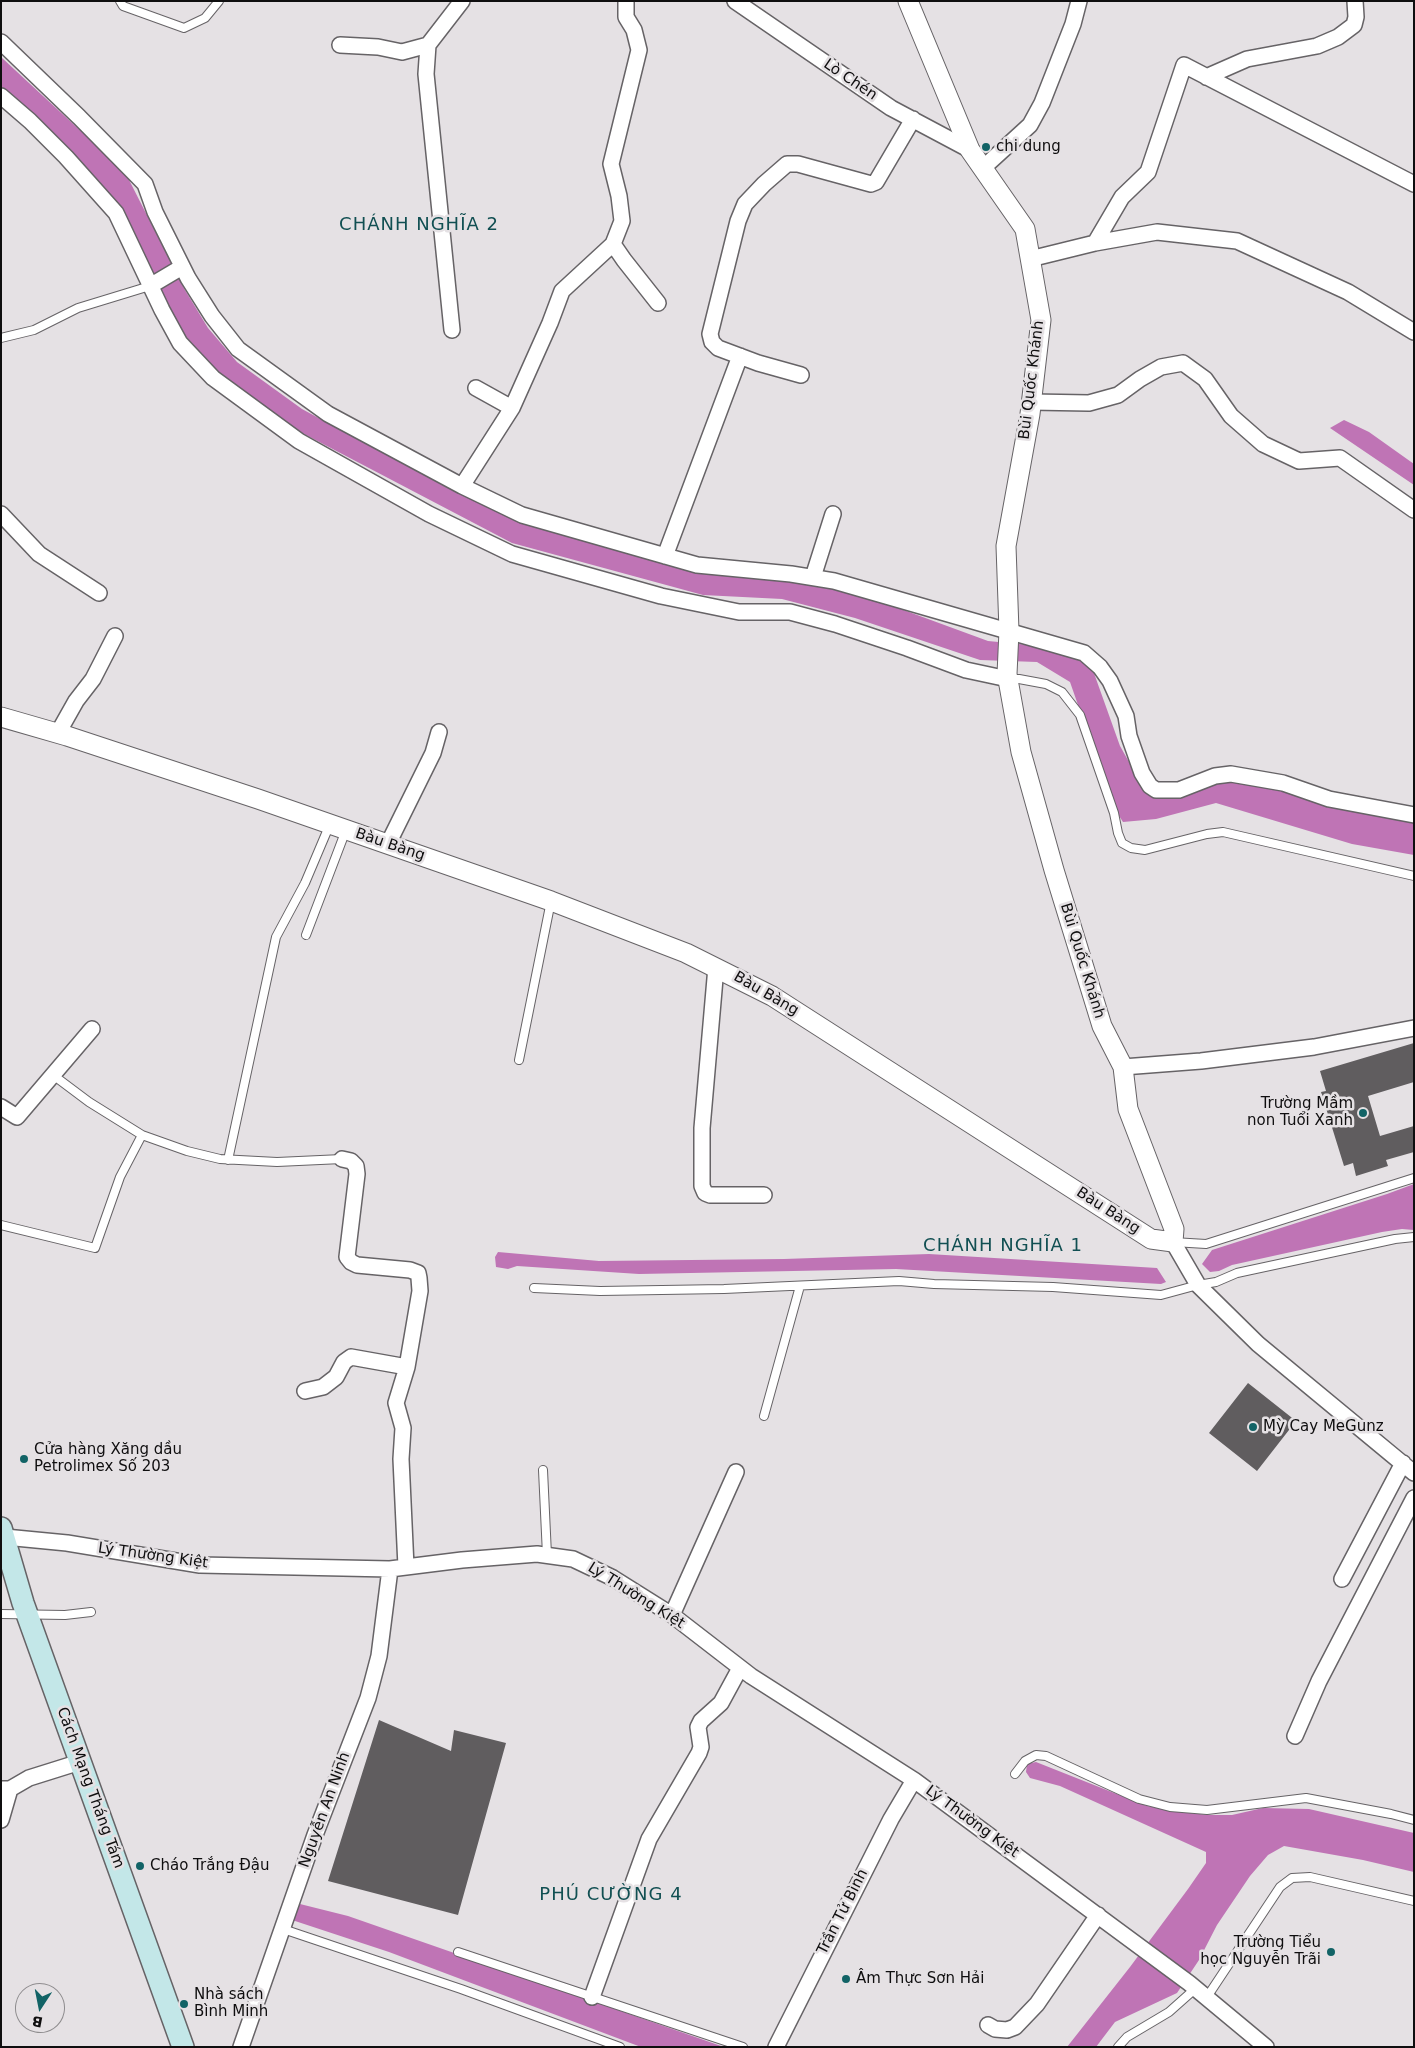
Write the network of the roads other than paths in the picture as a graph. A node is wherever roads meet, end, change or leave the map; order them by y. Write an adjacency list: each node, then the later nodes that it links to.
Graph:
1 (120, 1): 2 (lane)
2 (219, 1)
3 (462, 1): 10 (street)
4 (626, 1): 19 (street)
5 (735, 1): 14 (street, Lò Chén)
6 (908, 1): 15 (street, Bùi Quốc Khánh)
7 (1079, 1): 16 (street)
8 (1355, 1): 12 (street)
9 (1, 42): 21 (street)
10 (428, 44): 11 (street); 24 (street)
11 (340, 45)
12 (1206, 76): 17 (street); 18 (street)
13 (1, 96): 22 (street)
14 (913, 119): 15 (street, Lò Chén); 27 (street)
15 (970, 150): 16 (street, Bùi Quốc Khánh)
16 (983, 168): 20 (street, Bùi Quốc Khánh)
17 (1414, 184)
18 (1095, 243): 20 (street); 25 (street)
19 (613, 244): 23 (street); 31 (street)
20 (1030, 259): 30 (street, Bùi Quốc Khánh)
21 (182, 267): 22 (street); 32 (street)
22 (150, 286): 26 (lane); 41 (street)
23 (658, 303)
24 (452, 330)
25 (1414, 332)
26 (1, 338)
27 (740, 356): 28 (street); 36 (street)
28 (801, 375)
29 (476, 388): 31 (street)
30 (1032, 402): 33 (street); 39 (street, Bùi Quốc Khánh)
31 (512, 408): 32 (street)
32 (462, 486): 36 (street)
33 (1414, 510)
34 (1, 514): 38 (street)
35 (833, 514): 37 (street)
36 (665, 556): 37 (street)
37 (813, 577): 39 (street)
38 (99, 593)
39 (1009, 634): 41 (street, Bùi Quốc Khánh); 45 (street)
40 (116, 636): 44 (street)
41 (1007, 676): 48 (lane); 55 (street, Bùi Quốc Khánh)
42 (1, 717): 44 (street, Bàu Bàng)
43 (439, 732): 47 (street)
44 (58, 733): 46 (street, Bàu Bàng)
45 (1414, 815)
46 (338, 827): 47 (street, Bàu Bàng); 50 (lane); 60 (lane)
47 (388, 844): 49 (street, Bàu Bàng)
48 (1414, 876)
49 (551, 901): 51 (street, Bàu Bàng); 54 (lane)
50 (306, 935)
51 (716, 967): 62 (street); 65 (street, Bàu Bàng)
52 (1414, 1028): 55 (street)
53 (92, 1029): 56 (street)
54 (519, 1060)
55 (1123, 1067): 65 (street, Bùi Quốc Khánh)
56 (53, 1075): 57 (street); 58 (lane)
57 (1, 1107)
58 (142, 1135): 60 (lane); 63 (lane)
59 (342, 1159): 60 (lane); 69 (street)
60 (228, 1160)
61 (1414, 1178): 65 (lane)
62 (764, 1195)
63 (1, 1225)
64 (1414, 1237): 66 (lane)
65 (1173, 1242): 66 (street)
66 (1198, 1285): 67 (lane); 72 (street)
67 (800, 1286): 68 (lane); 71 (lane)
68 (534, 1288)
69 (407, 1367): 70 (street); 78 (street)
70 (306, 1391)
71 (764, 1416)
72 (1408, 1468): 80 (street)
73 (543, 1470): 77 (lane)
74 (736, 1472): 84 (street)
75 (1414, 1498): 86 (street)
76 (3, 1532): 79 (street, Lý Thường Kiệt); 83 (main road, Cách Mạng Tháng Tám)
77 (547, 1556): 78 (street, Lý Thường Kiệt); 84 (street, Lý Thường Kiệt)
78 (406, 1567): 79 (street, Lý Thường Kiệt)
79 (390, 1569): 95 (street, Nguyễn An Ninh)
80 (1342, 1579)
81 (91, 1612): 83 (lane)
82 (1, 1614): 83 (lane)
83 (27, 1615): 87 (main road, Cách Mạng Tháng Tám)
84 (672, 1615): 85 (street, Lý Thường Kiệt)
85 (740, 1668): 89 (street, Lý Thường Kiệt); 98 (street)
86 (1295, 1736)
87 (80, 1762): 90 (street); 100 (main road, Cách Mạng Tháng Tám)
88 (1015, 1774): 92 (lane)
89 (914, 1780): 94 (street, Lý Thường Kiệt); 104 (street, Trần Tử Bình)
90 (6, 1789): 91 (street)
91 (1, 1820)
92 (1414, 1820)
93 (1414, 1901): 97 (lane)
94 (1098, 1916): 97 (street, Lý Thường Kiệt); 99 (street)
95 (283, 1929): 101 (street, Nguyễn An Ninh); 102 (lane)
96 (458, 1952): 98 (lane)
97 (1197, 1989): 105 (lane); 106 (street)
98 (592, 1997): 103 (lane)
99 (988, 2025)
100 (183, 2047)
101 (241, 2047)
102 (620, 2047)
103 (743, 2047)
104 (776, 2047)
105 (1118, 2047)
106 (1266, 2047)

